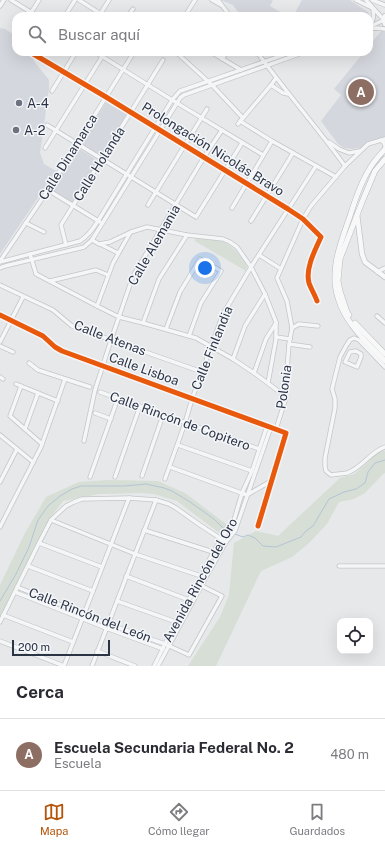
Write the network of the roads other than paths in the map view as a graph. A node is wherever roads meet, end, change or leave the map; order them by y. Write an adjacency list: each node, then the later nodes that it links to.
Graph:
1 (4, 0): 14 (street)
2 (11, 0): 18 (street)
3 (39, 0): 19 (street)
4 (75, 0): 20 (street)
5 (79, 0): 21 (street)
6 (109, 0): 22 (street)
7 (195, 0): 24 (street)
8 (212, 0): 15 (street)
9 (218, 0): 15 (street)
10 (356, 0): 17 (street)
11 (366, 0): 17 (street)
12 (372, 0): 13 (street)
13 (385, 5)
14 (0, 6)
15 (222, 6): 25 (street)
16 (133, 9): 23 (street)
17 (373, 9): 26 (street); 27 (street)
18 (27, 12)
19 (31, 12)
20 (67, 12)
21 (97, 12)
22 (103, 12)
23 (131, 12)
24 (188, 12)
25 (227, 12)
26 (373, 20)
27 (385, 20): 28 (street)
28 (373, 26)
29 (373, 28): 30 (street)
30 (385, 29)
31 (74, 56): 47 (street)
32 (102, 56): 45 (street); 51 (street)
33 (131, 56): 45 (street, Calle Dinamarca)
34 (181, 56): 50 (street)
35 (217, 56): 41 (street)
36 (224, 56): 41 (street)
37 (259, 56): 43 (street)
38 (280, 56): 43 (street)
39 (294, 56): 44 (street)
40 (39, 57): 47 (street, Prolongación Nicolás Bravo)
41 (222, 59): 46 (street)
42 (163, 60): 52 (street, Calle Holanda)
43 (263, 62): 44 (street); 46 (street)
44 (266, 66): 48 (street); 49 (street)
45 (123, 69): 52 (street); 57 (street, Calle Dinamarca)
46 (240, 70): 48 (street); 50 (street)
47 (64, 72): 51 (street, Prolongación Nicolás Bravo); 55 (street)
48 (244, 74): 53 (street)
49 (276, 78): 54 (street); 56 (street)
50 (208, 81): 53 (street); 58 (street)
51 (85, 84): 57 (street, Prolongación Nicolás Bravo); 66 (street)
52 (148, 85): 58 (street); 61 (street, Calle Holanda)
53 (212, 85): 59 (street); 63 (street)
54 (271, 85): 56 (street); 63 (street)
55 (52, 90)
56 (288, 94): 71 (street)
57 (106, 97): 61 (street, Prolongación Nicolás Bravo); 72 (street, Calle Dinamarca)
58 (172, 100): 59 (street); 65 (street)
59 (176, 103): 62 (street); 67 (street)
60 (207, 109): 62 (street)
61 (131, 112): 65 (street, Prolongación Nicolás Bravo); 82 (street, Calle Holanda)
62 (201, 118): 68 (street); 74 (street)
63 (240, 121): 70 (street)
64 (47, 125): 66 (street)
65 (155, 127): 67 (street, Prolongación Nicolás Bravo); 86 (street)
66 (56, 130): 72 (street); 75 (street)
67 (160, 130): 74 (street, Prolongación Nicolás Bravo); 87 (street)
68 (222, 130): 73 (street); 80 (street, Calle Alemania)
69 (383, 139): 76 (street); 77 (street)
70 (272, 141): 78 (street); 79 (street)
71 (327, 141): 77 (street); 84 (street)
72 (77, 143): 82 (street); 90 (street, Calle Dinamarca)
73 (242, 143): 79 (street); 85 (street)
74 (184, 145): 80 (street, Prolongación Nicolás Bravo); 91 (street)
75 (45, 148)
76 (385, 148): 153 (highway)
77 (361, 151): 84 (street)
78 (293, 153): 83 (street); 92 (street)
79 (263, 155): 89 (street)
80 (204, 157): 85 (street, Prolongación Nicolás Bravo); 94 (street, Calle Alemania)
81 (385, 158): 98 (highway)
82 (102, 159): 86 (street); 95 (street, Calle Holanda)
83 (316, 166): 88 (street); 97 (street, Calle Finlandia)
84 (345, 166): 88 (street)
85 (225, 170): 89 (street, Prolongación Nicolás Bravo); 94 (street)
86 (126, 174): 87 (street); 100 (street)
87 (131, 177): 91 (street); 103 (street)
88 (336, 177): 99 (street)
89 (246, 183): 92 (street, Prolongación Nicolás Bravo); 96 (street)
90 (48, 190): 95 (street); 102 (street, Calle Dinamarca)
91 (155, 192): 93 (street); 94 (street)
92 (267, 196): 97 (street, Prolongación Nicolás Bravo); 101 (street)
93 (148, 205)
94 (176, 205): 104 (street, Calle Alemania)
95 (73, 206): 100 (street); 110 (street, Calle Holanda)
96 (232, 208)
97 (288, 209): 99 (street, Prolongación Nicolás Bravo); 113 (street, Calle Finlandia)
98 (357, 214): 120 (main road); 151 (highway)
99 (303, 219): 119 (street); 127 (street, Prolongación Nicolás Bravo)
100 (98, 221): 103 (street); 110 (street)
101 (252, 221)
102 (26, 222): 105 (street); 115 (street, Calle Dinamarca)
103 (102, 223): 108 (street)
104 (161, 230): 106 (street); 107 (street); 131 (street, Calle Alemania)
105 (44, 232)
106 (131, 232): 109 (street); 111 (street)
107 (187, 235): 116 (street); 134 (street)
108 (92, 240): 109 (street); 114 (street)
109 (99, 244): 111 (street)
110 (66, 245): 112 (street)
111 (118, 253): 121 (street)
112 (30, 254): 114 (street); 115 (street)
113 (259, 254): 116 (street, Calle Finlandia); 119 (street)
114 (32, 260): 117 (street); 123 (street)
115 (0, 261)
116 (251, 267): 125 (street); 146 (street, Calle Finlandia)
117 (0, 268)
118 (385, 268): 120 (street)
119 (281, 269): 137 (street)
120 (377, 272): 122 (main road)
121 (108, 275): 123 (street); 128 (street)
122 (385, 277)
123 (50, 281): 128 (street)
124 (0, 285): 126 (street, Calle Atenas)
125 (265, 294): 133 (street); 152 (street)
126 (23, 297): 132 (street); 142 (street, Calle Atenas)
127 (318, 301)
128 (97, 306): 131 (street)
129 (0, 315): 132 (street, Calle Lisboa)
130 (377, 316): 135 (street)
131 (119, 317): 134 (street); 142 (street, Calle Alemania)
132 (11, 320): 143 (street); 155 (street, Calle Lisboa)
133 (276, 322): 140 (street); 158 (street)
134 (143, 323): 138 (street)
135 (385, 323)
136 (318, 326): 137 (street)
137 (292, 328): 141 (street, Polonia)
138 (166, 329): 139 (street); 139 (street)
139 (189, 336): 146 (street)
140 (276, 337): 141 (street); 160 (street)
141 (290, 339): 144 (street, Polonia)
142 (111, 340): 155 (street, Calle Alemania); 157 (street, Calle Atenas)
143 (0, 342)
144 (289, 344): 148 (street); 166 (street, Polonia)
145 (0, 346): 149 (street)
146 (212, 347): 152 (street); 157 (street, Calle Finlandia)
147 (366, 347): 150 (street); 156 (street); 182 (street)
148 (310, 348)
149 (13, 352)
150 (361, 354): 150 (street)
151 (385, 354)
152 (233, 359): 158 (street)
153 (385, 361)
154 (29, 363): 159 (street)
155 (103, 366): 168 (street, Calle Lisboa); 179 (street, Calle Alemania)
156 (385, 367)
157 (202, 372): 168 (street, Calle Finlandia)
158 (254, 373): 160 (street)
159 (65, 379): 163 (street); 169 (street)
160 (268, 383): 166 (street)
161 (16, 384): 162 (street)
162 (21, 386): 165 (street); 176 (street)
163 (90, 388)
164 (100, 392): 167 (street, Calle Rincón de Copitero)
165 (38, 393): 169 (street); 176 (street)
166 (285, 396): 177 (street, Polonia)
167 (118, 398): 170 (street, Calle Rincón de Copitero); 173 (street)
168 (192, 399): 174 (street, Calle Finlandia); 175 (street, Calle Lisboa)
169 (58, 401): 180 (street)
170 (140, 406): 172 (street, Calle Rincón de Copitero); 190 (street)
171 (95, 413): 173 (street)
172 (163, 415): 174 (street, Calle Rincón de Copitero); 188 (street)
173 (111, 419): 189 (street)
174 (186, 423): 181 (street, Calle Finlandia); 184 (street, Calle Rincón de Copitero)
175 (269, 427): 177 (street, Calle Lisboa); 184 (street, Avenida Rincón del Oro); 195 (street, Avenida Rincón del Oro)
176 (25, 429): 180 (street)
177 (276, 429): 192 (street, Calle Lisboa)
178 (0, 436): 183 (street)
179 (84, 441)
180 (42, 444): 185 (street)
181 (178, 445): 186 (street, Calle Finlandia); 187 (street)
182 (385, 447)
183 (17, 449): 185 (street); 193 (street)
184 (259, 449): 187 (street, Avenida Rincón del Oro)
185 (33, 462): 200 (street)
186 (170, 467): 191 (street, Calle Finlandia); 194 (street)
187 (252, 471): 194 (street, Avenida Rincón del Oro)
188 (142, 476)
189 (90, 477)
190 (115, 477)
191 (165, 479)
192 (271, 480): 195 (street); 199 (street)
193 (0, 482)
194 (242, 493): 195 (street); 202 (street, Avenida Rincón del Oro)
195 (247, 495): 203 (street, Avenida Rincón del Oro)
196 (129, 498): 197 (street); 198 (street); 205 (street)
197 (156, 500): 201 (street); 202 (street)
198 (51, 520): 204 (street); 205 (street)
199 (258, 526)
200 (0, 527)
201 (144, 530): 206 (street); 207 (street)
202 (221, 539): 203 (street); 206 (street, Avenida Rincón del Oro)
203 (226, 542): 213 (street, Avenida Rincón del Oro)
204 (39, 543): 208 (street); 211 (street)
205 (111, 544): 207 (street); 211 (street)
206 (213, 552): 213 (street, Avenida Rincón del Oro)
207 (135, 554): 212 (street); 213 (street)
208 (28, 566): 215 (street); 216 (street)
209 (339, 566): 210 (street)
210 (385, 566)
211 (102, 567): 216 (street)
212 (126, 576): 218 (street); 219 (street)
213 (204, 577): 214 (street, Avenida Rincón del Oro)
214 (200, 585): 218 (street, Avenida Rincón del Oro); 229 (street, Avenida Rincón del Oro); 229 (street, Calle Rincón del León)
215 (17, 587): 217 (street); 220 (street, Calle Rincón del León)
216 (93, 591): 220 (street)
217 (14, 592): 221 (street); 222 (street, Calle Rincón del León)
218 (189, 600): 224 (street, Avenida Rincón del Oro)
219 (117, 601): 224 (street); 225 (street)
220 (84, 614): 222 (street); 225 (street, Calle Rincón del León)
221 (3, 615): 223 (street); 228 (street)
222 (82, 619): 226 (street, Calle Rincón del León); 228 (street)
223 (0, 622)
224 (176, 622): 229 (street, Avenida Rincón del Oro)
225 (108, 624): 226 (street); 229 (street, Calle Rincón del León)
226 (106, 628): 230 (street, Calle Rincón del León); 231 (street)
227 (0, 641): 232 (street)
228 (73, 642): 232 (street)
229 (167, 645): 230 (street, Avenida Rincón del Oro)
230 (164, 649): 235 (street, Avenida Rincón del Oro); 236 (street, Avenida Rincón del Oro)
231 (97, 651): 233 (street); 234 (street)
232 (64, 666)
233 (92, 666)
234 (135, 666)
235 (154, 666)
236 (158, 666)

